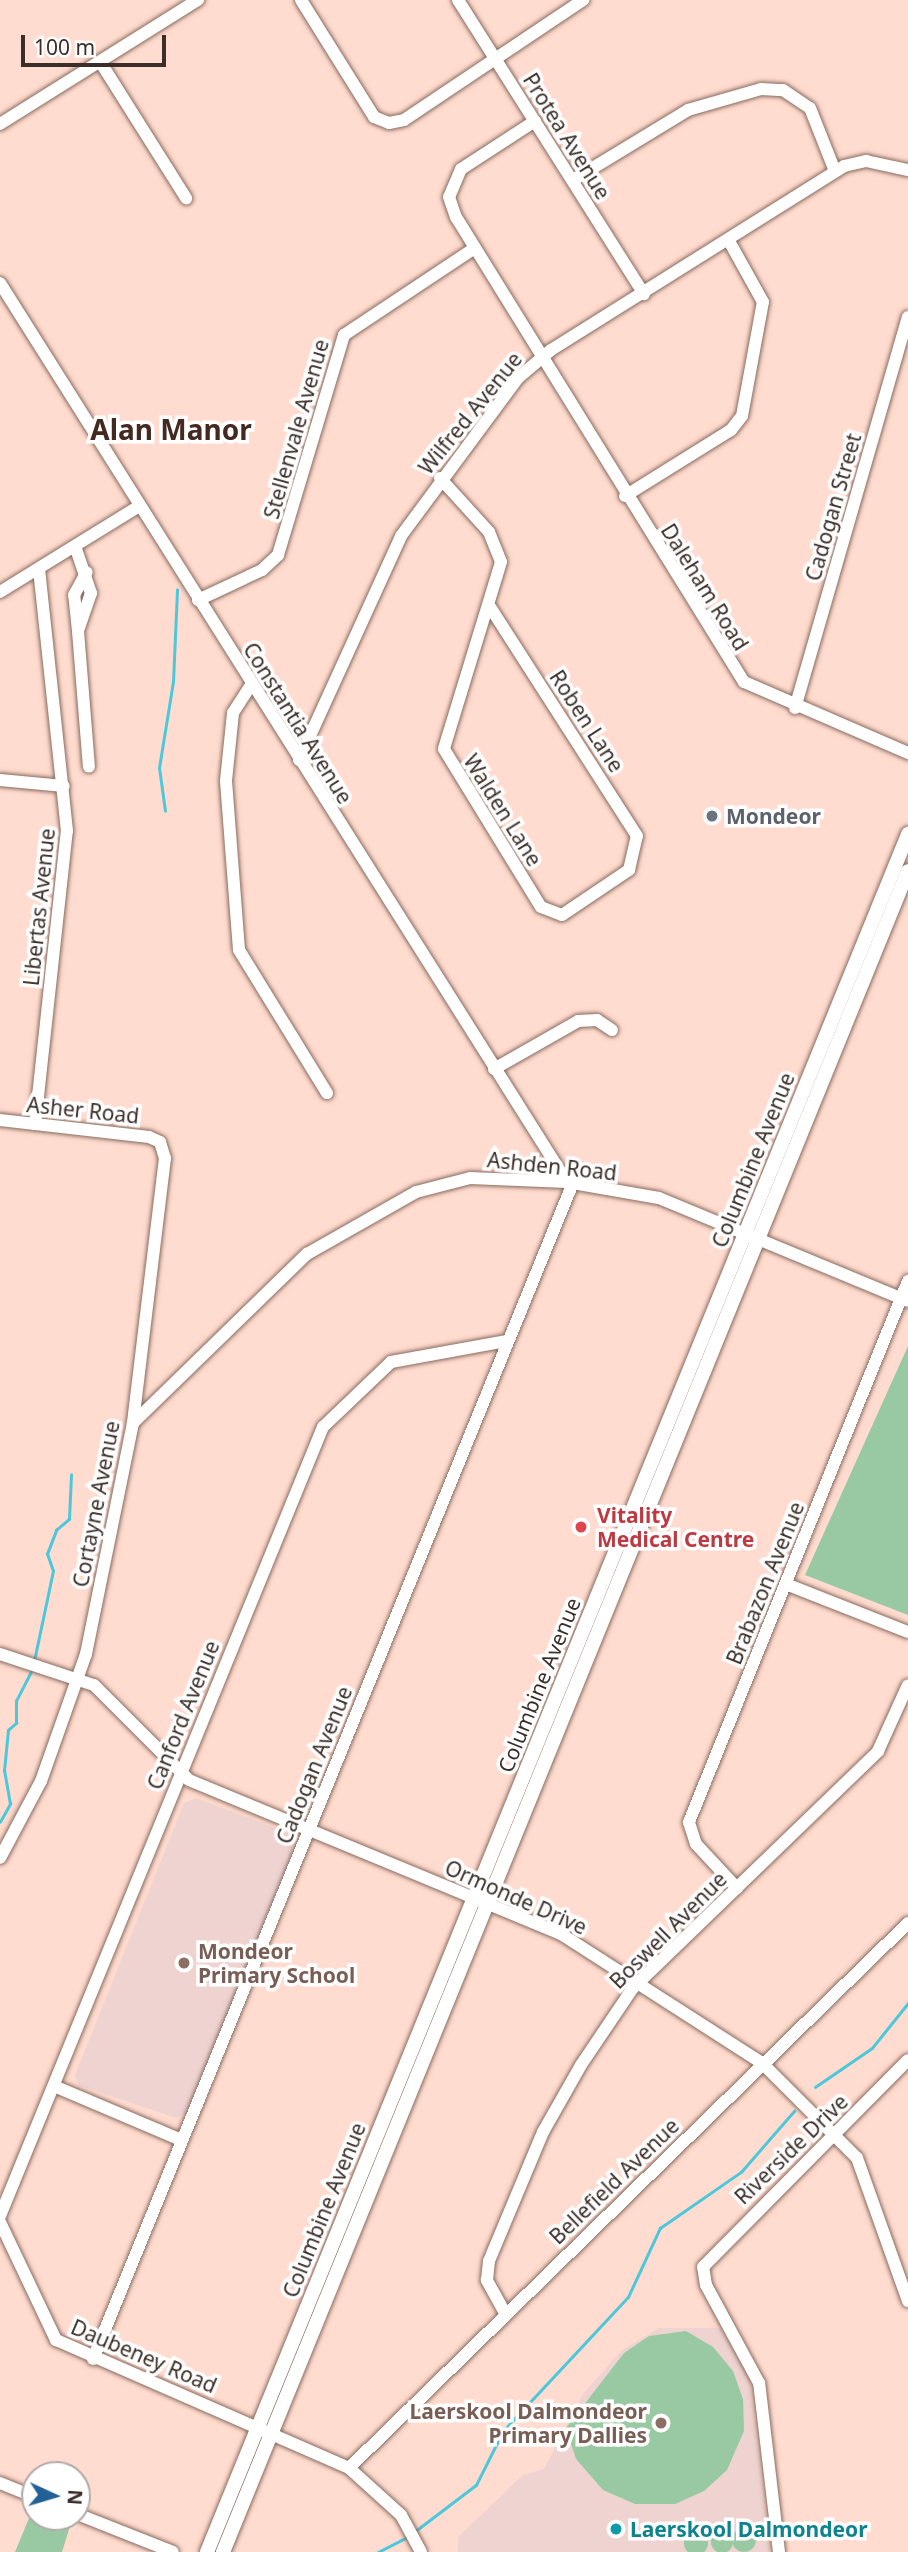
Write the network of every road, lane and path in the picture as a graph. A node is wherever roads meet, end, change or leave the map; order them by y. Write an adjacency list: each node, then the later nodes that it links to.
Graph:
1 (198, 0): 6 (street)
2 (301, 0): 5 (street)
3 (458, 0): 5 (street, Protea Avenue)
4 (583, 0): 5 (street)
5 (495, 58): 7 (street, Protea Avenue)
6 (101, 63): 8 (street); 12 (street)
7 (535, 121): 11 (street, Protea Avenue); 14 (street, Daleham Road)
8 (0, 124)
9 (908, 170): 10 (street, Wilfred Avenue)
10 (835, 171): 11 (street); 13 (street, Wilfred Avenue)
11 (573, 180): 16 (street, Protea Avenue)
12 (186, 198)
13 (729, 240): 16 (street, Wilfred Avenue); 20 (street)
14 (475, 248): 18 (street, Daleham Road); 25 (street, Stellenvale Avenue)
15 (0, 283): 21 (street, Constantia Avenue)
16 (644, 294): 18 (street, Wilfred Avenue)
17 (908, 317): 28 (street, Cadogan Street)
18 (541, 358): 19 (street, Wilfred Avenue); 20 (street, Daleham Road)
19 (440, 478): 26 (street, Walden Lane); 30 (street, Wilfred Avenue)
20 (625, 496): 28 (street, Daleham Road)
21 (139, 506): 22 (street); 25 (street, Constantia Avenue)
22 (75, 546): 23 (street); 31 (street)
23 (39, 569): 24 (street); 33 (street, Libertas Avenue)
24 (0, 592)
25 (198, 600): 27 (street, Constantia Avenue)
26 (490, 607): 35 (street, Roben Lane); 35 (street, Walden Lane)
27 (251, 685): 30 (street, Constantia Avenue); 40 (street)
28 (795, 708): 29 (street, Daleham Road)
29 (908, 753)
30 (299, 760): 39 (street, Constantia Avenue)
31 (89, 767)
32 (0, 780): 33 (street)
33 (64, 786): 42 (street, Libertas Avenue)
34 (908, 834): 37 (main road, Columbine Avenue)
35 (634, 861)
36 (908, 871): 37 (main road, Columbine Avenue)
37 (879, 925): 45 (main road, Columbine Avenue)
38 (612, 1030): 39 (street)
39 (494, 1069): 44 (street, Constantia Avenue)
40 (327, 1093)
41 (0, 1120): 42 (street, Asher Road)
42 (35, 1124): 43 (street, Asher Road)
43 (160, 1142): 49 (street, Cortayne Avenue)
44 (569, 1183): 45 (street, Ashden Road); 48 (street, Cadogan Avenue); 49 (street, Ashden Road)
45 (752, 1236): 47 (street, Ashden Road); 59 (main road, Columbine Avenue)
46 (908, 1281): 47 (street, Brabazon Avenue)
47 (904, 1300): 50 (street, Brabazon Avenue)
48 (507, 1341): 55 (street, Canford Avenue); 56 (street, Cadogan Avenue)
49 (133, 1423): 53 (street, Cortayne Avenue)
50 (786, 1584): 51 (street); 58 (street, Brabazon Avenue)
51 (908, 1632)
52 (0, 1654): 53 (street, Ormonde Drive)
53 (79, 1676): 55 (street, Ormonde Drive); 57 (street, Cortayne Avenue)
54 (908, 1685): 58 (street, Boswell Avenue)
55 (180, 1774): 56 (street, Ormonde Drive); 64 (street, Canford Avenue)
56 (308, 1830): 59 (street, Ormonde Drive); 66 (street, Cadogan Avenue)
57 (0, 1858)
58 (737, 1888): 61 (street, Boswell Avenue)
59 (481, 1901): 61 (street, Ormonde Drive); 73 (main road, Columbine Avenue)
60 (908, 1923): 63 (street, Bellefield Avenue)
61 (639, 1983): 63 (street, Ormonde Drive); 71 (street, Boswell Avenue)
62 (908, 2060): 65 (street, Riverside Drive)
63 (762, 2063): 65 (street, Ormonde Drive); 71 (street, Bellefield Avenue)
64 (54, 2086): 66 (street); 67 (street, Canford Avenue)
65 (835, 2133): 69 (street, Ormonde Drive); 82 (street, Riverside Drive)
66 (179, 2139): 72 (street, Cadogan Avenue)
67 (0, 2216)
68 (0, 2222): 72 (street, Daubeney Road)
69 (904, 2263): 70 (street, Ormonde Drive)
70 (908, 2301)
71 (505, 2313): 74 (street, Bellefield Avenue)
72 (93, 2359): 73 (street, Daubeney Road)
73 (265, 2432): 74 (street, Daubeney Road); 79 (main road, Columbine Avenue); 80 (main road, Columbine Avenue)
74 (349, 2468): 81 (street, Daubeney Road)
75 (0, 2483): 76 (street)
76 (21, 2491)
77 (91, 2520): 78 (street)
78 (173, 2552)
79 (207, 2552)
80 (223, 2552)
81 (421, 2552)
82 (779, 2552)

